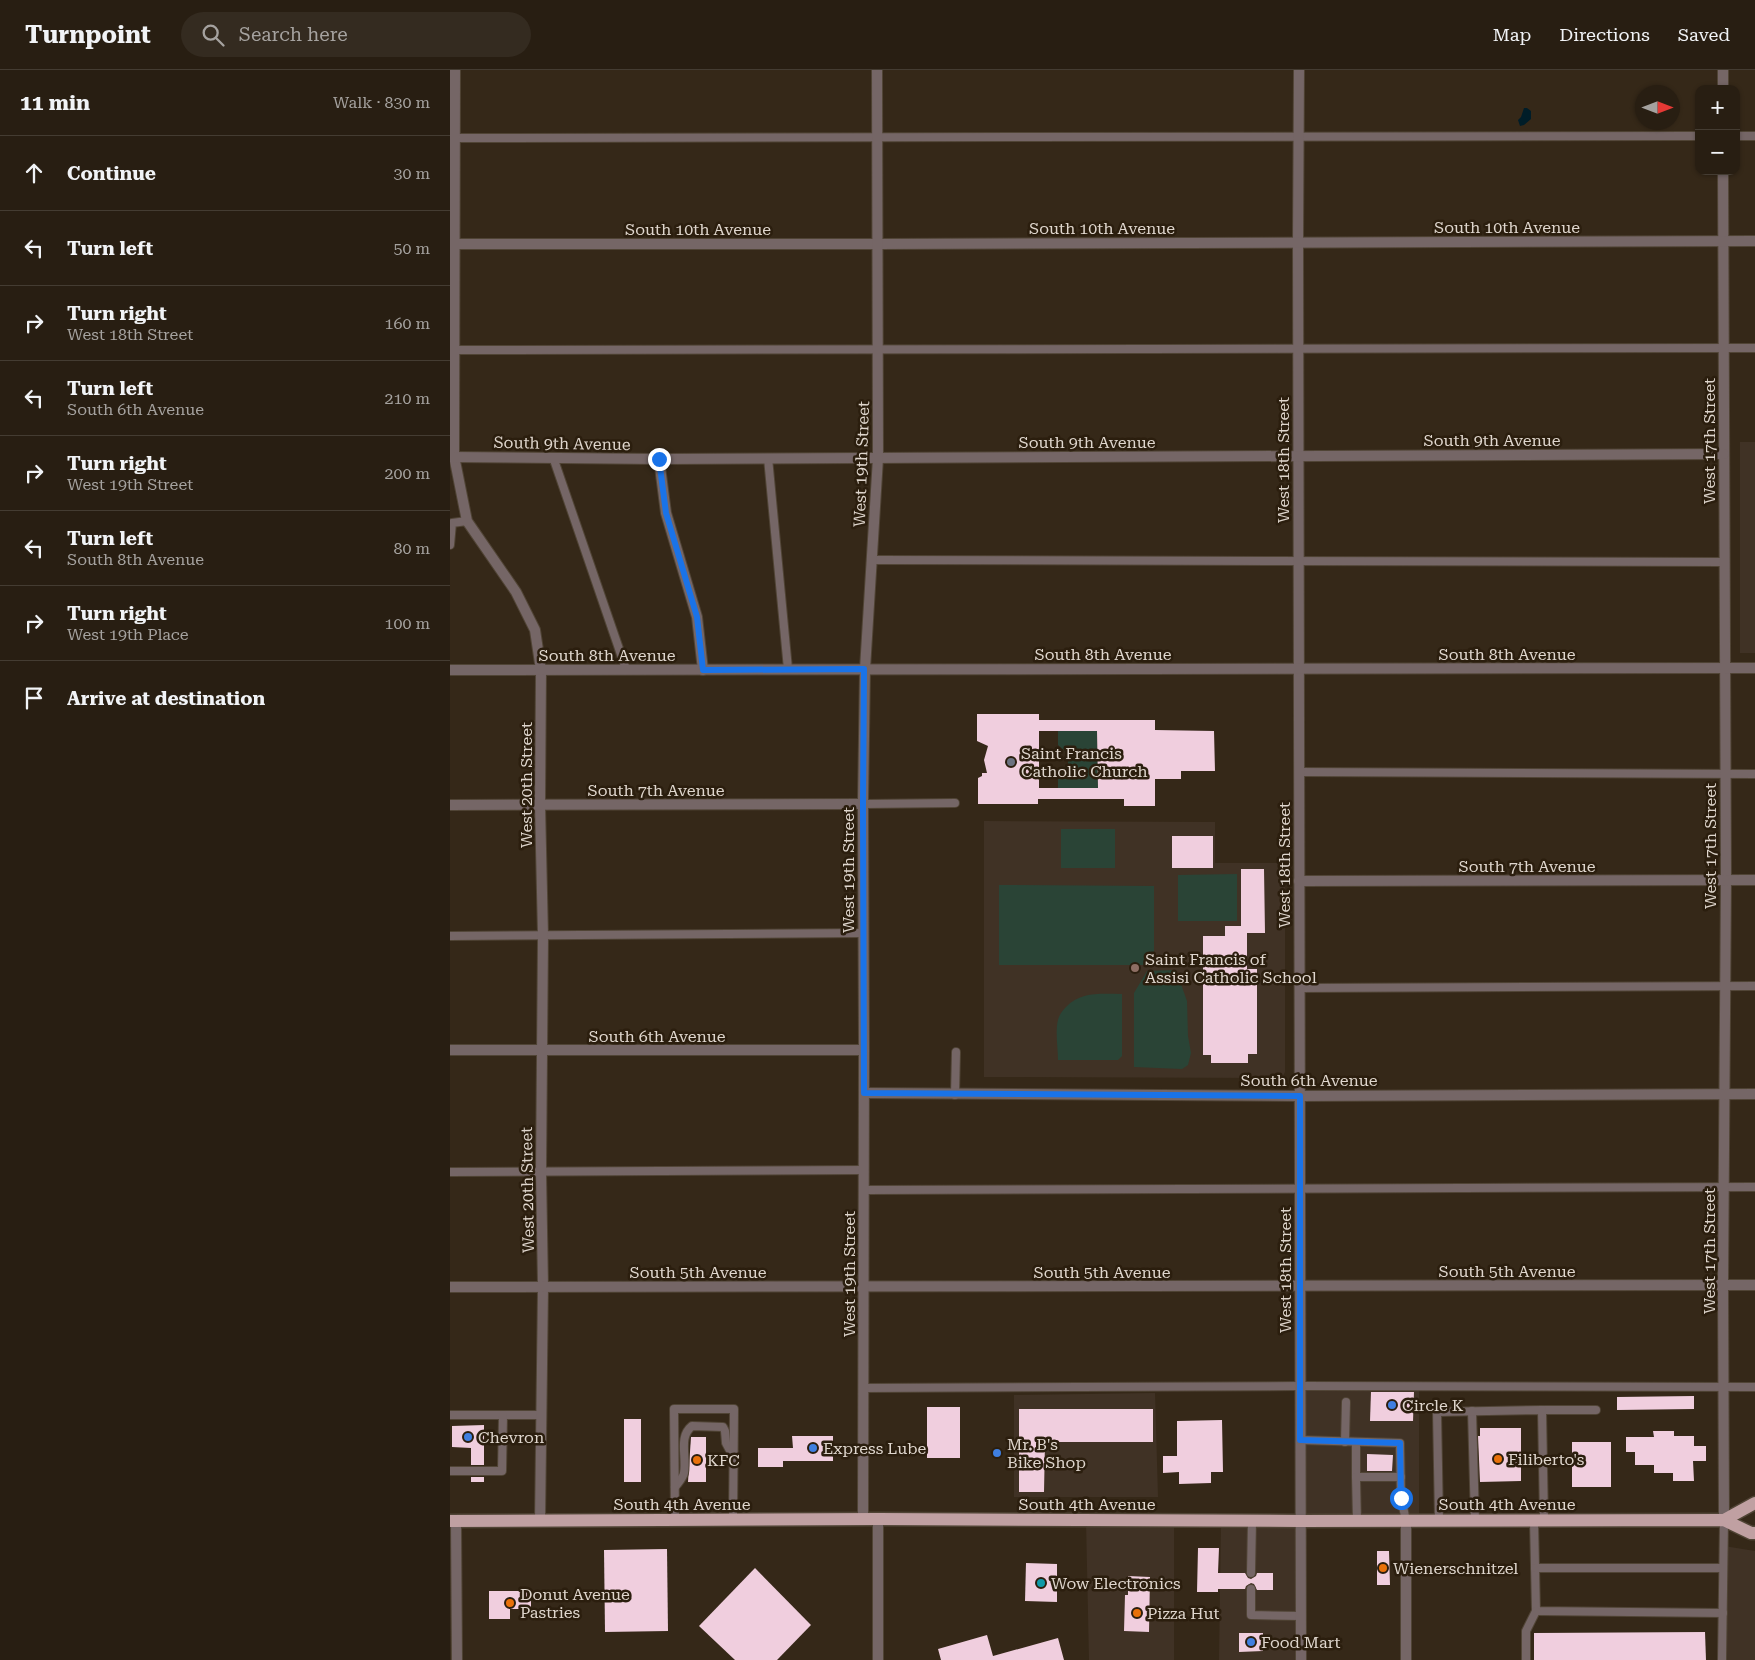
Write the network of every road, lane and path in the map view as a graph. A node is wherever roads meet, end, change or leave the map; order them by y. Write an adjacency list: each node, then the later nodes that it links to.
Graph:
1 (455, 70): 11 (street, West 20th Street)
2 (876, 70): 9 (street, West 19th Street)
3 (1299, 70): 10 (street, West 18th Street)
4 (1723, 70): 5 (street)
5 (1723, 85)
6 (1695, 136): 10 (lane)
7 (1740, 136): 8 (lane)
8 (1755, 136)
9 (876, 137): 10 (lane); 11 (lane); 17 (street, West 19th Street)
10 (1300, 137): 15 (street, West 18th Street)
11 (454, 138): 16 (street, West 20th Street)
12 (1723, 175): 13 (street, West 17th Street)
13 (1723, 241): 14 (street, South 10th Avenue); 15 (street, South 10th Avenue); 18 (street, West 17th Street)
14 (1755, 241)
15 (1298, 242): 17 (street, South 10th Avenue); 21 (street, West 18th Street)
16 (452, 244): 17 (street, South 10th Avenue); 22 (street, West 20th Street)
17 (877, 244): 20 (street, West 19th Street)
18 (1724, 348): 19 (lane); 21 (lane); 23 (street, West 17th Street)
19 (1755, 348)
20 (878, 349): 21 (lane); 22 (lane); 28 (street, West 19th Street)
21 (1298, 349): 24 (street, West 18th Street)
22 (454, 350): 25 (street, West 20th Street)
23 (1724, 454): 24 (street, South 9th Avenue); 34 (street, West 17th Street)
24 (1298, 456): 28 (street, South 9th Avenue); 33 (street, West 18th Street)
25 (452, 457): 26 (street, South 9th Avenue); 30 (street, West 20th Street)
26 (553, 457): 29 (street, South 9th Avenue); 37 (lane)
27 (768, 458): 28 (street, South 9th Avenue); 29 (street, South 9th Avenue); 38 (lane)
28 (878, 458): 32 (street, West 19th Street)
29 (659, 459): 43 (street)
30 (466, 521): 31 (lane); 42 (street, West 20th Street)
31 (450, 545)
32 (872, 560): 33 (lane); 39 (street, West 19th Street)
33 (1298, 561): 34 (lane); 40 (street, West 18th Street)
34 (1725, 562): 35 (street, West 17th Street)
35 (1724, 668): 36 (street, South 8th Avenue); 40 (street, South 8th Avenue); 45 (street, West 17th Street)
36 (1755, 668)
37 (626, 669): 42 (street, South 8th Avenue); 43 (street, South 8th Avenue)
38 (788, 669): 39 (street, South 8th Avenue); 43 (street, South 8th Avenue)
39 (864, 669): 40 (street, South 8th Avenue); 47 (street, West 19th Street)
40 (1299, 669): 44 (street, West 18th Street)
41 (450, 670): 42 (street, South 8th Avenue)
42 (541, 670): 49 (street, West 20th Street)
43 (703, 670)
44 (1299, 772): 45 (lane); 53 (street, West 18th Street)
45 (1725, 774): 46 (lane); 51 (street, West 17th Street)
46 (1755, 774)
47 (863, 804): 48 (lane); 49 (street, South 7th Avenue); 54 (street, West 19th Street)
48 (955, 804)
49 (540, 805): 50 (street, South 7th Avenue); 56 (street, West 20th Street)
50 (450, 806)
51 (1726, 880): 52 (street, South 7th Avenue); 53 (street, South 7th Avenue); 57 (street, West 17th Street)
52 (1755, 880)
53 (1299, 881): 59 (street, West 18th Street)
54 (863, 933): 56 (lane); 61 (street, West 19th Street)
55 (450, 936): 56 (lane)
56 (543, 936): 62 (street, West 20th Street)
57 (1725, 986): 58 (lane); 59 (lane); 65 (street, West 17th Street)
58 (1755, 986)
59 (1299, 988): 68 (street, West 18th Street)
60 (450, 1050): 62 (street, South 6th Avenue)
61 (864, 1050): 62 (street, South 6th Avenue); 64 (street, West 19th Street)
62 (542, 1051): 71 (street, West 20th Street)
63 (956, 1052): 67 (lane)
64 (864, 1093): 67 (street, South 6th Avenue); 69 (street, West 19th Street)
65 (1725, 1094): 66 (street, South 6th Avenue); 68 (street, South 6th Avenue); 72 (street, West 17th Street)
66 (1755, 1094)
67 (955, 1095): 68 (street, South 6th Avenue)
68 (1300, 1096): 74 (street, West 18th Street)
69 (864, 1170): 71 (lane); 75 (street, West 19th Street)
70 (450, 1172): 71 (lane)
71 (542, 1172): 79 (street, West 20th Street)
72 (1724, 1187): 73 (lane); 74 (lane); 76 (street, West 17th Street)
73 (1755, 1187)
74 (1300, 1188): 75 (lane); 80 (street, West 18th Street)
75 (864, 1190): 81 (street, West 19th Street)
76 (1723, 1285): 77 (street, South 5th Avenue); 80 (street, South 5th Avenue); 83 (street, West 17th Street)
77 (1755, 1285)
78 (450, 1287): 79 (street, South 5th Avenue)
79 (543, 1287): 81 (street, South 5th Avenue); 92 (street, West 20th Street)
80 (1300, 1287): 81 (street, South 5th Avenue); 82 (street, West 18th Street)
81 (864, 1288): 85 (street, West 19th Street)
82 (1300, 1386): 83 (lane); 85 (lane); 93 (street, West 18th Street)
83 (1724, 1387): 84 (lane); 108 (street, West 17th Street)
84 (1755, 1387)
85 (863, 1388): 102 (street, West 19th Street)
86 (1346, 1402): 94 (lane)
87 (1542, 1410): 88 (lane); 89 (lane); 107 (lane)
88 (1596, 1410)
89 (1472, 1411): 113 (lane); 114 (lane)
90 (450, 1415): 91 (lane)
91 (503, 1415): 92 (lane); 97 (lane)
92 (542, 1415): 104 (street, West 20th Street)
93 (1300, 1440): 94 (lane); 110 (street, West 18th Street)
94 (1345, 1442): 95 (lane)
95 (1356, 1442): 98 (lane); 99 (lane)
96 (734, 1457): 100 (lane); 100 (lane); 106 (lane)
97 (450, 1471)
98 (1356, 1477): 99 (lane); 111 (lane)
99 (1401, 1477): 112 (lane)
100 (675, 1487): 105 (lane)
101 (1755, 1504): 108 (main road, South 4th Avenue)
102 (863, 1519): 103 (main road, South 4th Avenue); 106 (main road, South 4th Avenue)
103 (878, 1519): 109 (main road, South 4th Avenue); 125 (street)
104 (540, 1520): 105 (main road, South 4th Avenue); 115 (main road, South 4th Avenue)
105 (675, 1520): 106 (main road, South 4th Avenue)
106 (733, 1520)
107 (1539, 1520): 108 (main road, South 4th Avenue); 114 (main road, South 4th Avenue); 117 (lane)
108 (1724, 1520): 116 (main road, South 4th Avenue); 118 (lane)
109 (1252, 1521): 110 (main road, South 4th Avenue); 119 (lane)
110 (1300, 1521): 111 (main road, South 4th Avenue); 123 (street, West 18th Street)
111 (1357, 1521): 112 (main road, South 4th Avenue)
112 (1406, 1521): 113 (main road, South 4th Avenue); 127 (street)
113 (1439, 1521): 114 (main road, South 4th Avenue)
114 (1475, 1521)
115 (453, 1522): 124 (street)
116 (1755, 1534)
117 (1535, 1568): 118 (lane); 121 (lane)
118 (1724, 1568): 122 (lane)
119 (1251, 1573)
120 (1251, 1589): 123 (lane)
121 (1536, 1611): 122 (lane); 128 (lane)
122 (1723, 1613): 129 (lane)
123 (1301, 1616): 126 (street, West 18th Street)
124 (456, 1660)
125 (878, 1660)
126 (1301, 1660)
127 (1406, 1660)
128 (1526, 1660)
129 (1722, 1660)

